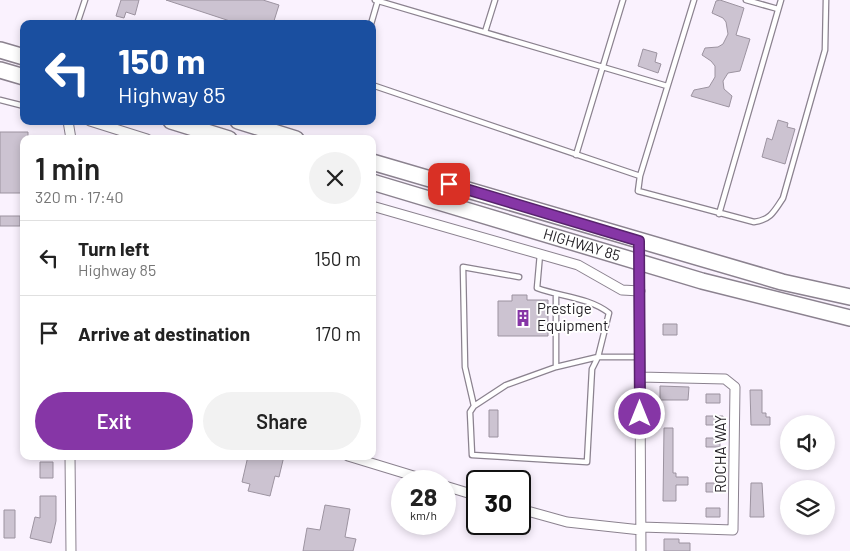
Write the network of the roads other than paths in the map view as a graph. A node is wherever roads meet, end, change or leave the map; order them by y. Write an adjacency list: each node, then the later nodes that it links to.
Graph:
1 (85, 0): 11 (lane)
2 (377, 0): 12 (lane); 13 (lane)
3 (495, 0): 13 (lane)
4 (623, 0): 16 (lane)
5 (694, 0): 20 (lane)
6 (746, 0): 9 (lane)
7 (781, 0): 10 (lane)
8 (826, 0): 34 (lane)
9 (760, 2): 10 (lane)
10 (778, 9): 34 (lane)
11 (78, 20)
12 (372, 20)
13 (485, 32): 16 (lane)
14 (0, 50): 15 (highway)
15 (20, 56)
16 (602, 67): 20 (lane); 29 (lane)
17 (0, 70): 18 (highway)
18 (20, 76)
19 (376, 86): 29 (lane)
20 (667, 86): 31 (lane)
21 (0, 100): 22 (lane)
22 (20, 105)
23 (103, 125): 26 (street)
24 (184, 125): 27 (highway)
25 (251, 125): 28 (highway)
26 (134, 135)
27 (216, 135)
28 (283, 135)
29 (576, 155): 31 (lane)
30 (376, 163): 35 (highway, HIGHWAY 85)
31 (640, 176): 34 (lane)
32 (376, 183): 37 (highway, HIGHWAY 85)
33 (376, 207): 36 (street)
34 (719, 214)
35 (639, 241): 37 (street); 41 (highway, HIGHWAY 85)
36 (540, 254): 39 (street); 40 (lane)
37 (641, 263): 39 (street); 42 (highway, HIGHWAY 85)
38 (519, 276): 47 (lane)
39 (640, 291): 44 (street)
40 (556, 296): 43 (lane); 45 (lane)
41 (850, 297)
42 (850, 318)
43 (598, 357): 44 (lane); 45 (lane); 47 (lane)
44 (640, 357): 46 (street)
45 (556, 367): 47 (lane)
46 (640, 377): 52 (street); 52 (street, ROCHA WAY)
47 (474, 406)
48 (70, 460): 53 (street)
49 (361, 460): 50 (street)
50 (394, 470)
51 (531, 512): 52 (street)
52 (642, 528): 54 (street)
53 (71, 551)
54 (641, 551)

